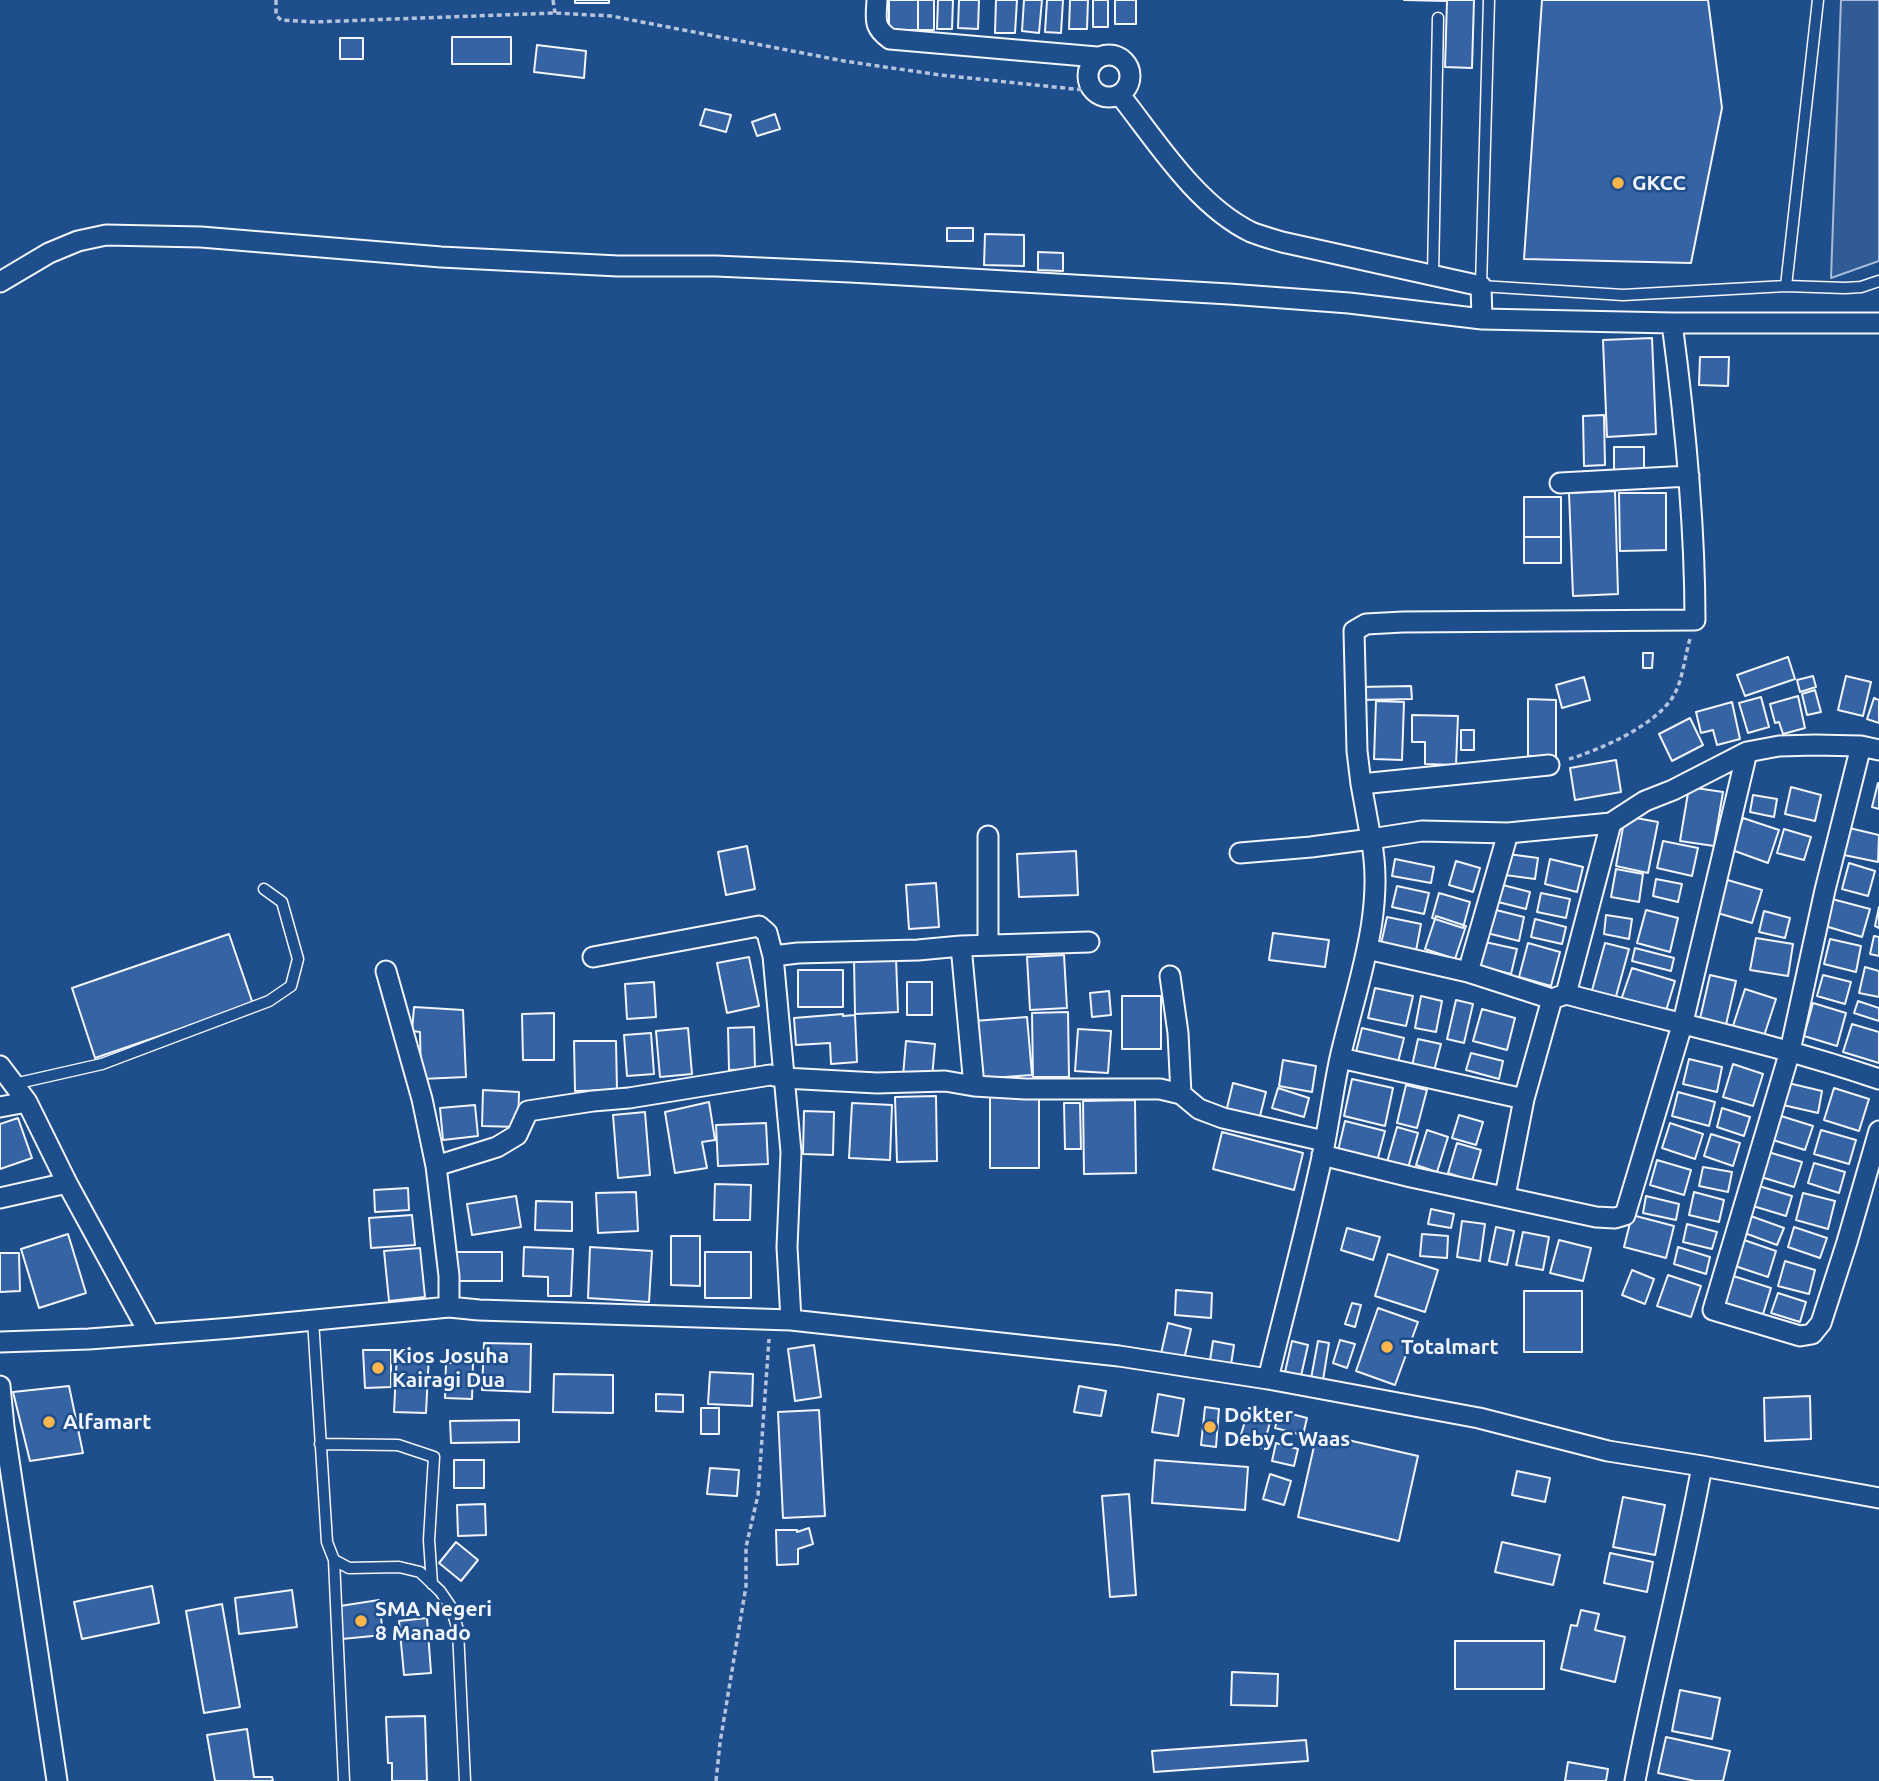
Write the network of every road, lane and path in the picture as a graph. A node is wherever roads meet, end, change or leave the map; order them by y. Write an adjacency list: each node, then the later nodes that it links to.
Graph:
1 (276, 0): 6 (path)
2 (553, 0): 6 (path)
3 (877, 0): 8 (street)
4 (1489, 0): 14 (lane)
5 (1818, 0): 15 (lane)
6 (555, 13): 9 (path)
7 (1438, 18): 11 (lane)
8 (1097, 57): 9 (street); 10 (street)
9 (1093, 91): 10 (street)
10 (1120, 95): 11 (street)
11 (1433, 275): 14 (street)
12 (1879, 281): 15 (lane)
13 (0, 282): 16 (street)
14 (1481, 286): 15 (lane); 16 (street)
15 (1786, 286)
16 (1482, 318): 17 (street)
17 (1672, 323): 18 (street); 19 (street)
18 (1879, 323)
19 (1689, 477): 20 (street); 21 (street)
20 (1560, 483)
21 (1695, 620): 24 (path); 25 (street)
22 (1870, 748): 23 (street); 43 (street)
23 (1747, 752): 26 (street); 42 (street)
24 (1549, 765): 25 (street)
25 (1361, 784): 29 (street)
26 (1611, 824): 27 (street); 41 (street)
27 (1508, 833): 29 (street); 39 (street)
28 (988, 836): 33 (street)
29 (1371, 839): 30 (street); 35 (street)
30 (1241, 853)
31 (264, 889): 48 (lane)
32 (1088, 942): 33 (street)
33 (988, 945): 34 (street)
34 (961, 946): 36 (street); 49 (street)
35 (1367, 949): 39 (street); 44 (street)
36 (773, 956): 37 (street); 46 (street)
37 (593, 957)
38 (386, 971): 56 (street)
39 (1468, 972): 41 (street)
40 (1170, 976): 50 (street)
41 (1559, 996): 42 (street); 51 (street)
42 (1683, 1022): 43 (street); 58 (street)
43 (1790, 1051): 47 (street); 54 (street)
44 (1340, 1058): 51 (street); 55 (street)
45 (0, 1066): 48 (street)
46 (784, 1078): 49 (street); 56 (street); 63 (street)
47 (1879, 1080)
48 (13, 1084): 52 (street)
49 (974, 1086): 50 (street)
50 (1181, 1094): 55 (street)
51 (1524, 1099): 58 (street)
52 (27, 1102): 53 (street); 57 (street)
53 (0, 1107)
54 (1879, 1132)
55 (1323, 1149): 58 (street); 66 (street)
56 (436, 1166): 60 (street)
57 (67, 1183): 59 (street); 64 (street)
58 (1506, 1196)
59 (0, 1198)
60 (449, 1307): 61 (street); 62 (street)
61 (770, 1319): 63 (street); 76 (path)
62 (313, 1320): 64 (street); 68 (lane)
63 (791, 1320): 66 (street)
64 (149, 1334): 65 (street)
65 (0, 1342)
66 (1268, 1379): 69 (street)
67 (0, 1386): 73 (street)
68 (320, 1444): 71 (lane); 72 (lane)
69 (1702, 1465): 70 (street); 77 (street)
70 (1879, 1498)
71 (334, 1560): 72 (lane); 74 (lane)
72 (432, 1584): 75 (lane)
73 (57, 1781)
74 (344, 1781)
75 (465, 1781)
76 (716, 1781)
77 (1635, 1781)

